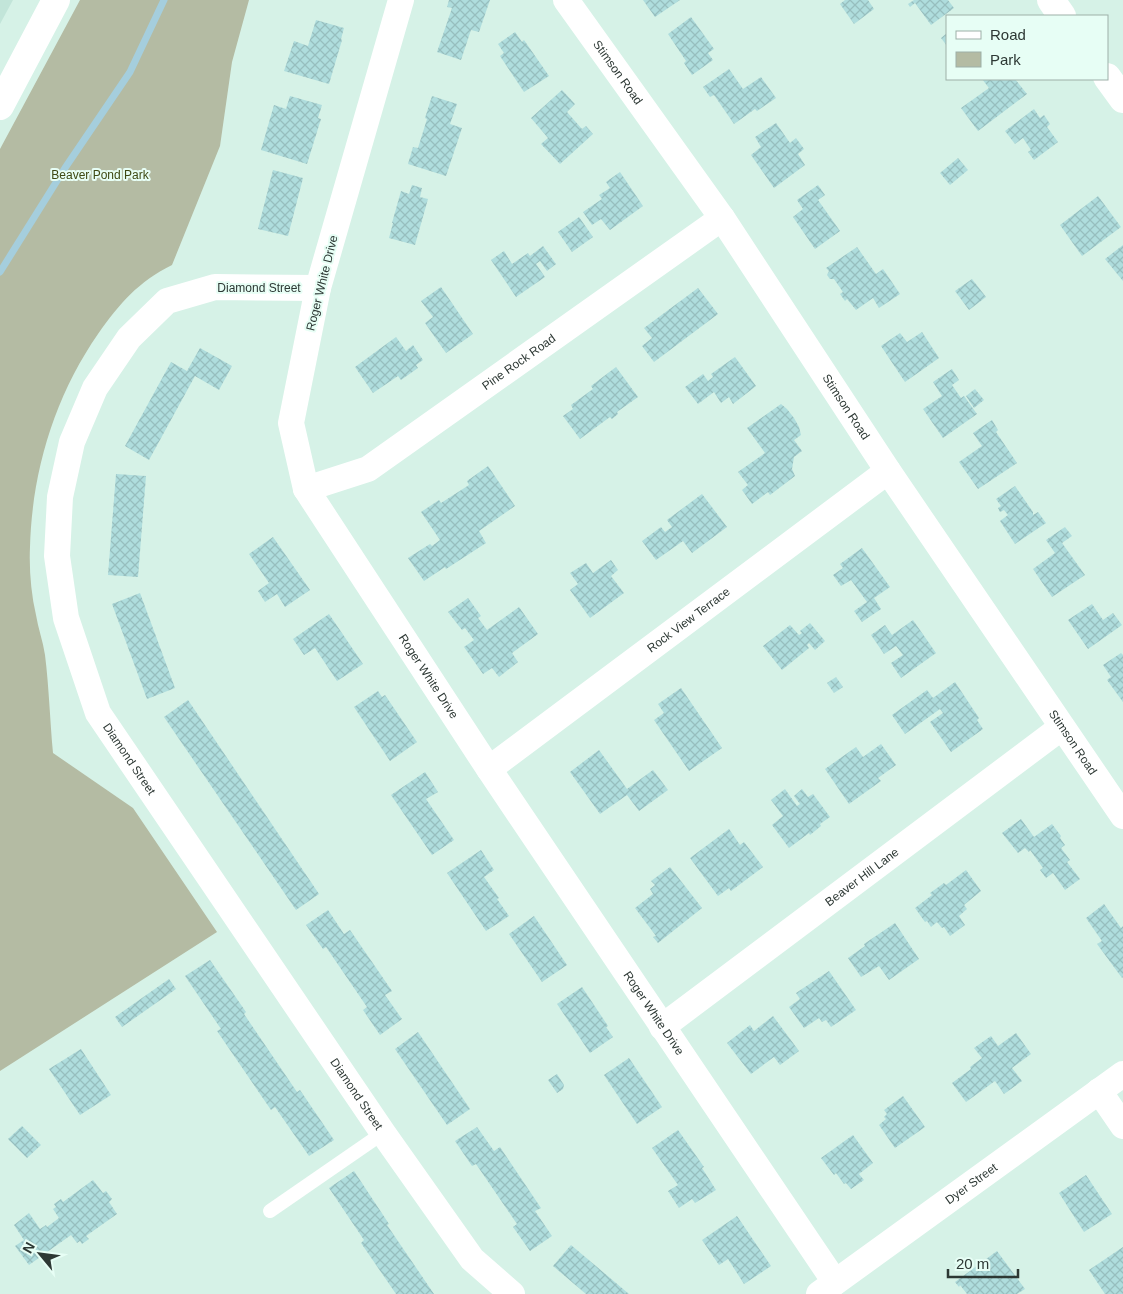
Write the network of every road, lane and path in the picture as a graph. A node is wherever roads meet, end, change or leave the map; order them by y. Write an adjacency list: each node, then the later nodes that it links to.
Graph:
1 (56, 0): 8 (main road)
2 (401, 0): 10 (street, Roger White Drive)
3 (566, 0): 9 (street, Stimson Road)
4 (1051, 0): 5 (main road)
5 (1061, 15)
6 (1108, 78): 7 (main road)
7 (1123, 100)
8 (0, 106)
9 (722, 218): 11 (street, Stimson Road); 12 (street, Pine Rock Road)
10 (318, 288): 12 (street, Roger White Drive); 20 (street, Diamond Street)
11 (888, 471): 13 (street, Stimson Road); 14 (street, Rock View Terrace)
12 (306, 489): 14 (street, Roger White Drive)
13 (1062, 727): 15 (street, Stimson Road); 16 (street, Beaver Hill Lane)
14 (489, 769): 16 (street, Roger White Drive)
15 (1123, 816)
16 (662, 1027): 22 (street, Roger White Drive)
17 (1123, 1074): 18 (street, Dyer Street)
18 (1099, 1091): 19 (street); 22 (street, Dyer Street)
19 (1123, 1126)
20 (383, 1133): 21 (lane); 23 (street, Diamond Street)
21 (270, 1211)
22 (827, 1288)
23 (512, 1294)

